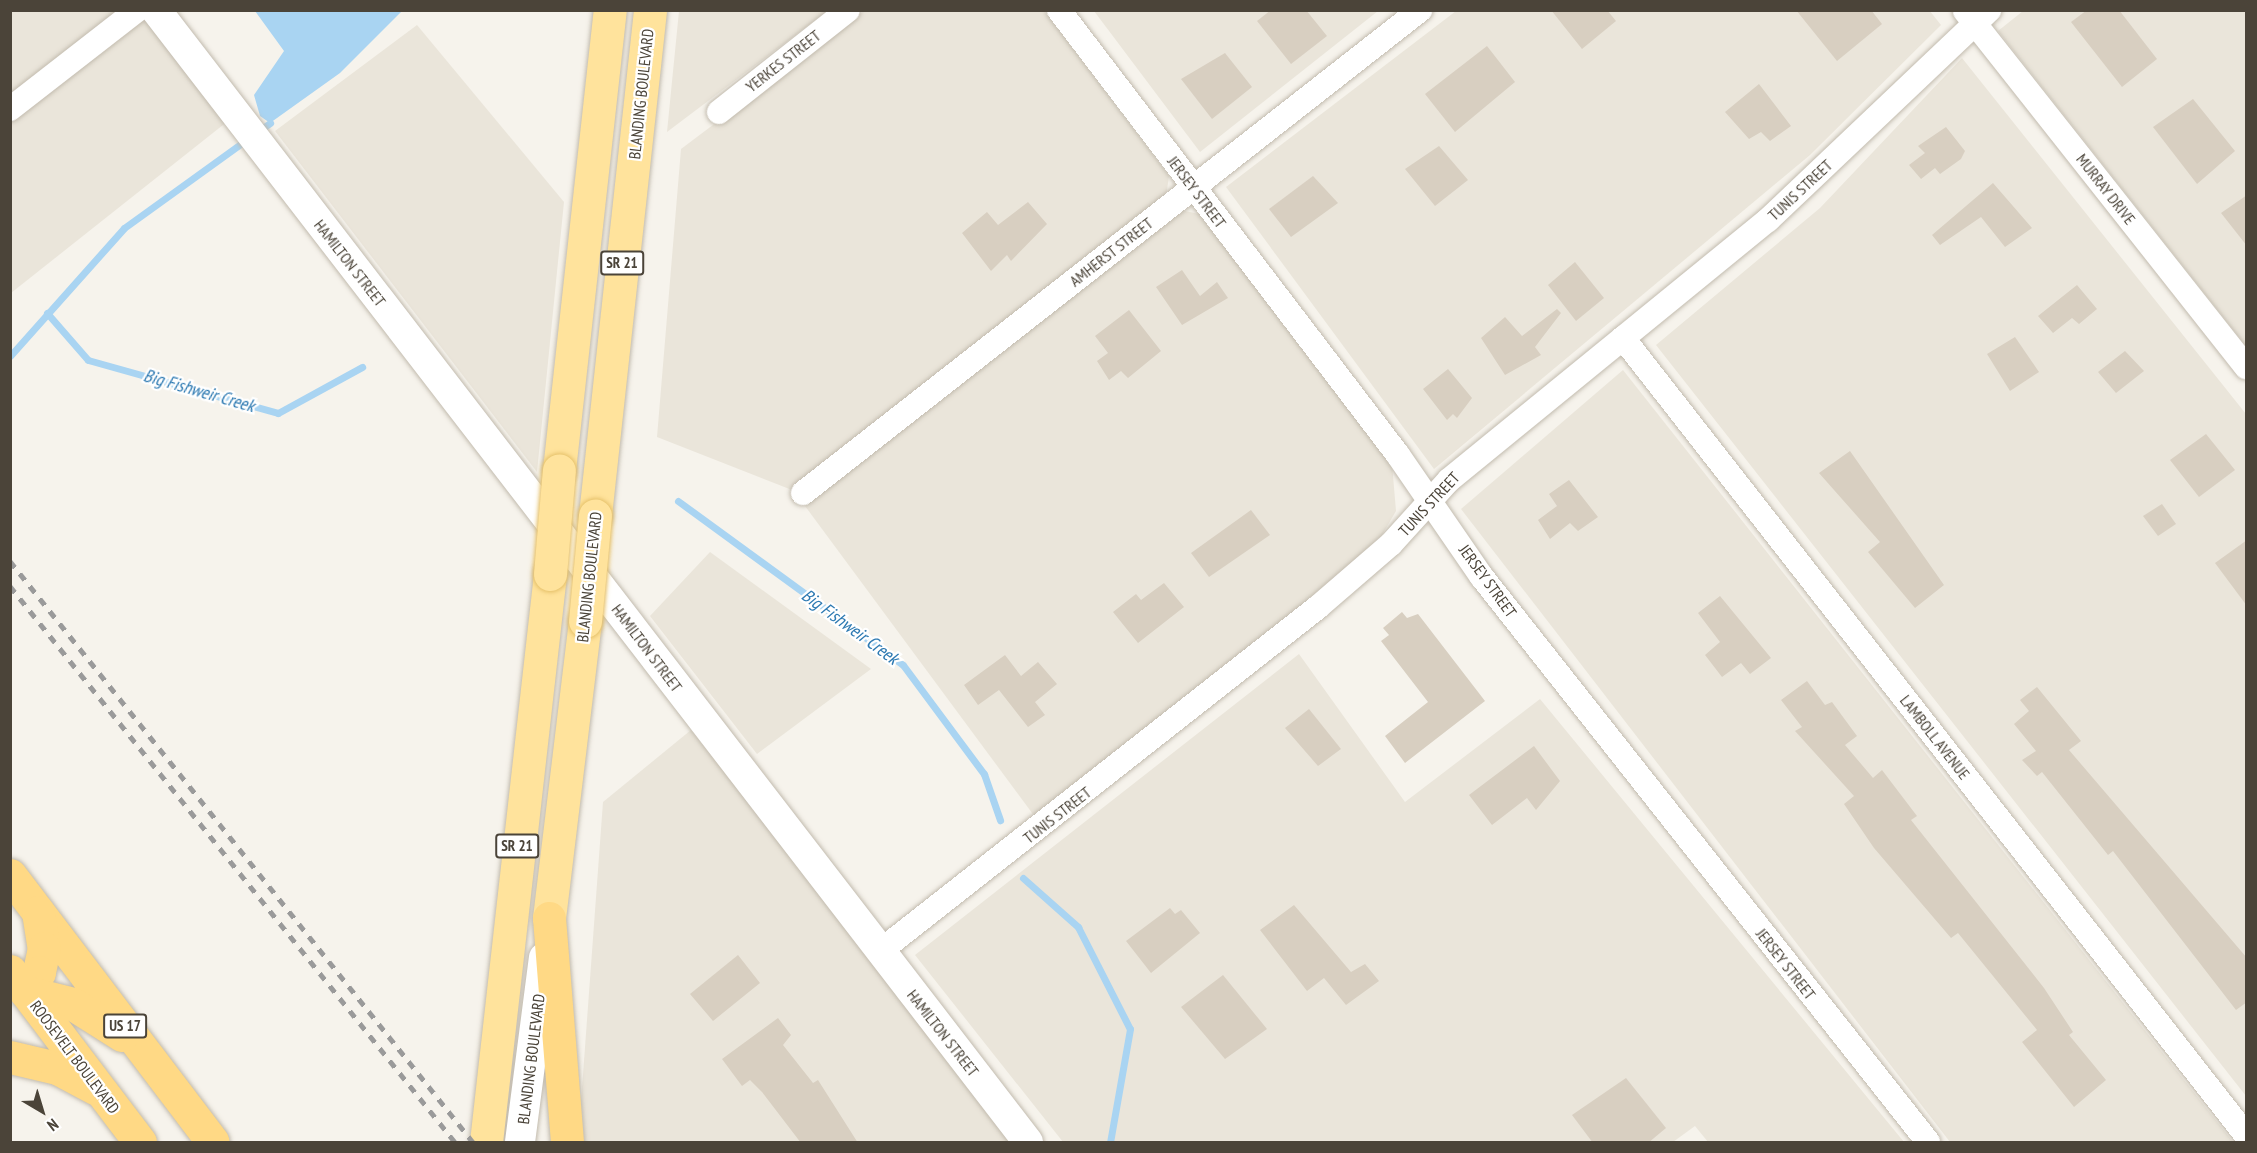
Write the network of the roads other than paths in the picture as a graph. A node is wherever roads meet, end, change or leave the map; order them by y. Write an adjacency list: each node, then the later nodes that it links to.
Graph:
1 (137, 10): 9 (street)
2 (156, 10): 19 (street, HAMILTON STREET)
3 (610, 10): 24 (main road, SR 21, bridge)
4 (650, 10): 18 (main road, BLANDING BOULEVARD / SR 21, bridge)
5 (848, 10): 10 (street, YERKES STREET)
6 (1059, 10): 11 (street, JERSEY STREET)
7 (1420, 10): 11 (street, AMHERST STREET)
8 (1976, 14): 12 (street, TUNIS STREET); 13 (street, MURRAY DRIVE)
9 (10, 109)
10 (719, 112)
11 (1194, 188): 14 (street, AMHERST STREET); 15 (street, JERSEY STREET)
12 (1623, 338): 15 (street, TUNIS STREET); 25 (street, LAMBOLL AVENUE)
13 (2247, 367)
14 (803, 493)
15 (1432, 502): 19 (street, TUNIS STREET); 31 (street, JERSEY STREET)
16 (10, 875): 17 (highway, US 17)
17 (37, 910): 20 (highway); 21 (highway, US 17)
18 (549, 918): 28 (street, BLANDING BOULEVARD / SR 21); 29 (highway)
19 (879, 952): 30 (street, HAMILTON STREET)
20 (16, 989): 21 (highway); 23 (highway, ROOSEVELT BOULEVARD)
21 (140, 1046): 27 (highway, US 17)
22 (10, 1057): 23 (highway)
23 (102, 1091): 26 (highway, ROOSEVELT BOULEVARD)
24 (487, 1131)
25 (2247, 1135)
26 (140, 1143)
27 (213, 1143)
28 (520, 1143)
29 (567, 1143)
30 (1028, 1143)
31 (1928, 1143)

